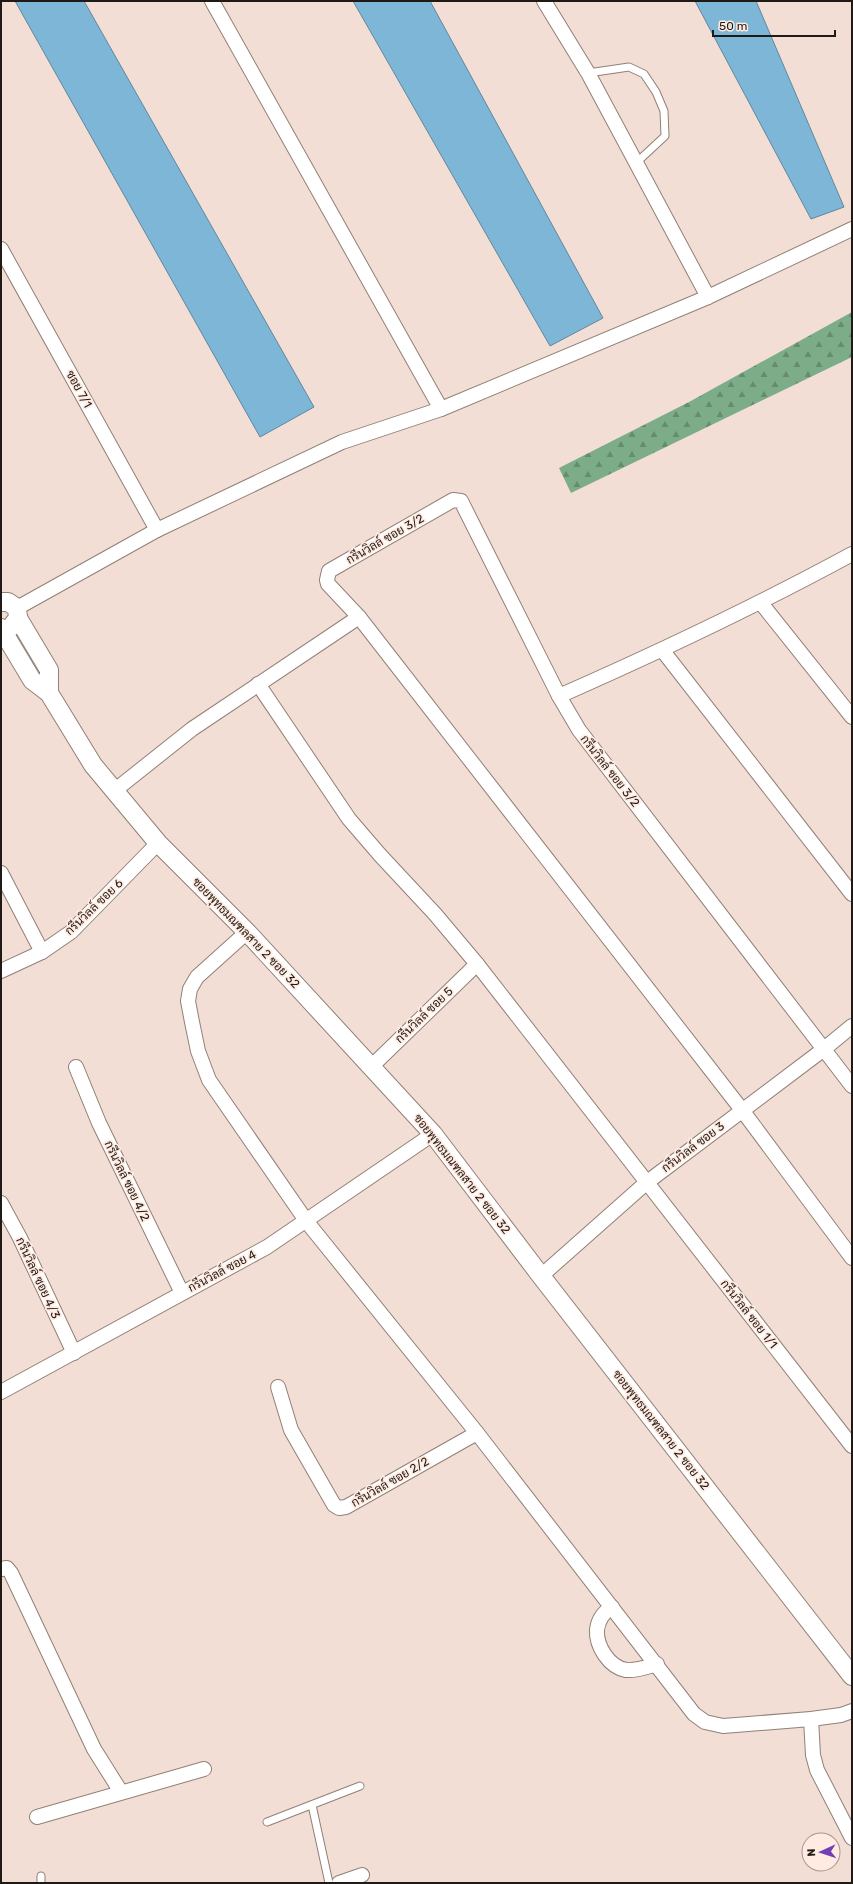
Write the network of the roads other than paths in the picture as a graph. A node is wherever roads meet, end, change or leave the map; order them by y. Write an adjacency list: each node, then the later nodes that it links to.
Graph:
1 (212, 1): 8 (street)
2 (544, 1): 3 (street)
3 (588, 73): 4 (street); 4 (lane)
4 (636, 163): 7 (street)
5 (852, 229): 7 (street)
6 (1, 248): 9 (street, ซอย 7/1)
7 (708, 297): 8 (street)
8 (441, 409): 9 (street)
9 (157, 530): 12 (street)
10 (852, 554): 11 (street)
11 (761, 603): 15 (street); 19 (street)
12 (9, 604): 14 (street); 17 (street)
13 (359, 617): 16 (street); 18 (street, กรีนวิลล์ ซอย 3/2); 33 (street, กรีนวิลล์ ซอย 3/2)
14 (1, 628): 17 (street, ซอยพุทธมณฑลสาย 2 ซอย 32)
15 (663, 651): 18 (street); 23 (street)
16 (258, 684): 20 (street); 26 (street, กรีนวิลล์ ซอย 1/1)
17 (49, 692): 20 (street, ซอยพุทธมณฑลสาย 2 ซอย 32)
18 (559, 696): 29 (street, กรีนวิลล์ ซอย 3/2)
19 (852, 717)
20 (114, 791): 21 (street, ซอยพุทธมณฑลสาย 2 ซอย 32)
21 (158, 844): 24 (street, ซอยพุทธมณฑลสาย 2 ซอย 32); 25 (street, กรีนวิลล์ ซอย 6)
22 (1, 873): 25 (street)
23 (852, 894)
24 (247, 932): 30 (street, ซอยพุทธมณฑลสาย 2 ซอย 32); 37 (street)
25 (42, 952): 27 (street, กรีนวิลล์ ซอย 6)
26 (477, 964): 30 (street, กรีนวิลล์ ซอย 5); 35 (street, กรีนวิลล์ ซอย 1/1)
27 (1, 971)
28 (852, 1026): 29 (street, กรีนวิลล์ ซอย 3)
29 (824, 1049): 32 (street, กรีนวิลล์ ซอย 3/2); 33 (street, กรีนวิลล์ ซอย 3)
30 (372, 1066): 34 (street, ซอยพุทธมณฑลสาย 2 ซอย 32)
31 (76, 1067): 40 (street, กรีนวิลล์ ซอย 4/2)
32 (852, 1086)
33 (742, 1110): 35 (street, กรีนวิลล์ ซอย 3); 38 (street, กรีนวิลล์ ซอย 3/2)
34 (433, 1134): 37 (street, กรีนวิลล์ ซอย 4); 39 (street, ซอยพุทธมณฑลสาย 2 ซอย 32)
35 (646, 1183): 39 (street, กรีนวิลล์ ซอย 3); 45 (street, กรีนวิลล์ ซอย 1/1)
36 (1, 1203): 41 (street, กรีนวิลล์ ซอย 4/3)
37 (307, 1222): 40 (street, กรีนวิลล์ ซอย 4); 44 (street)
38 (852, 1258)
39 (541, 1276): 49 (street, ซอยพุทธมณฑลสาย 2 ซอย 32)
40 (182, 1293): 41 (street, กรีนวิลล์ ซอย 4)
41 (74, 1353): 43 (street, กรีนวิลล์ ซอย 4)
42 (278, 1387): 44 (street, กรีนวิลล์ ซอย 2/2)
43 (1, 1392)
44 (477, 1433): 47 (street)
45 (852, 1446)
46 (1, 1569): 54 (street)
47 (612, 1607): 48 (street); 48 (street)
48 (657, 1664): 51 (street)
49 (852, 1676)
50 (852, 1711): 51 (street)
51 (811, 1719): 58 (street)
52 (204, 1768): 54 (street)
53 (360, 1786): 55 (lane)
54 (121, 1792): 56 (street)
55 (312, 1805): 57 (lane); 60 (lane)
56 (37, 1817)
57 (267, 1822)
58 (852, 1838)
59 (362, 1875): 61 (street)
60 (329, 1883)
61 (339, 1883)

